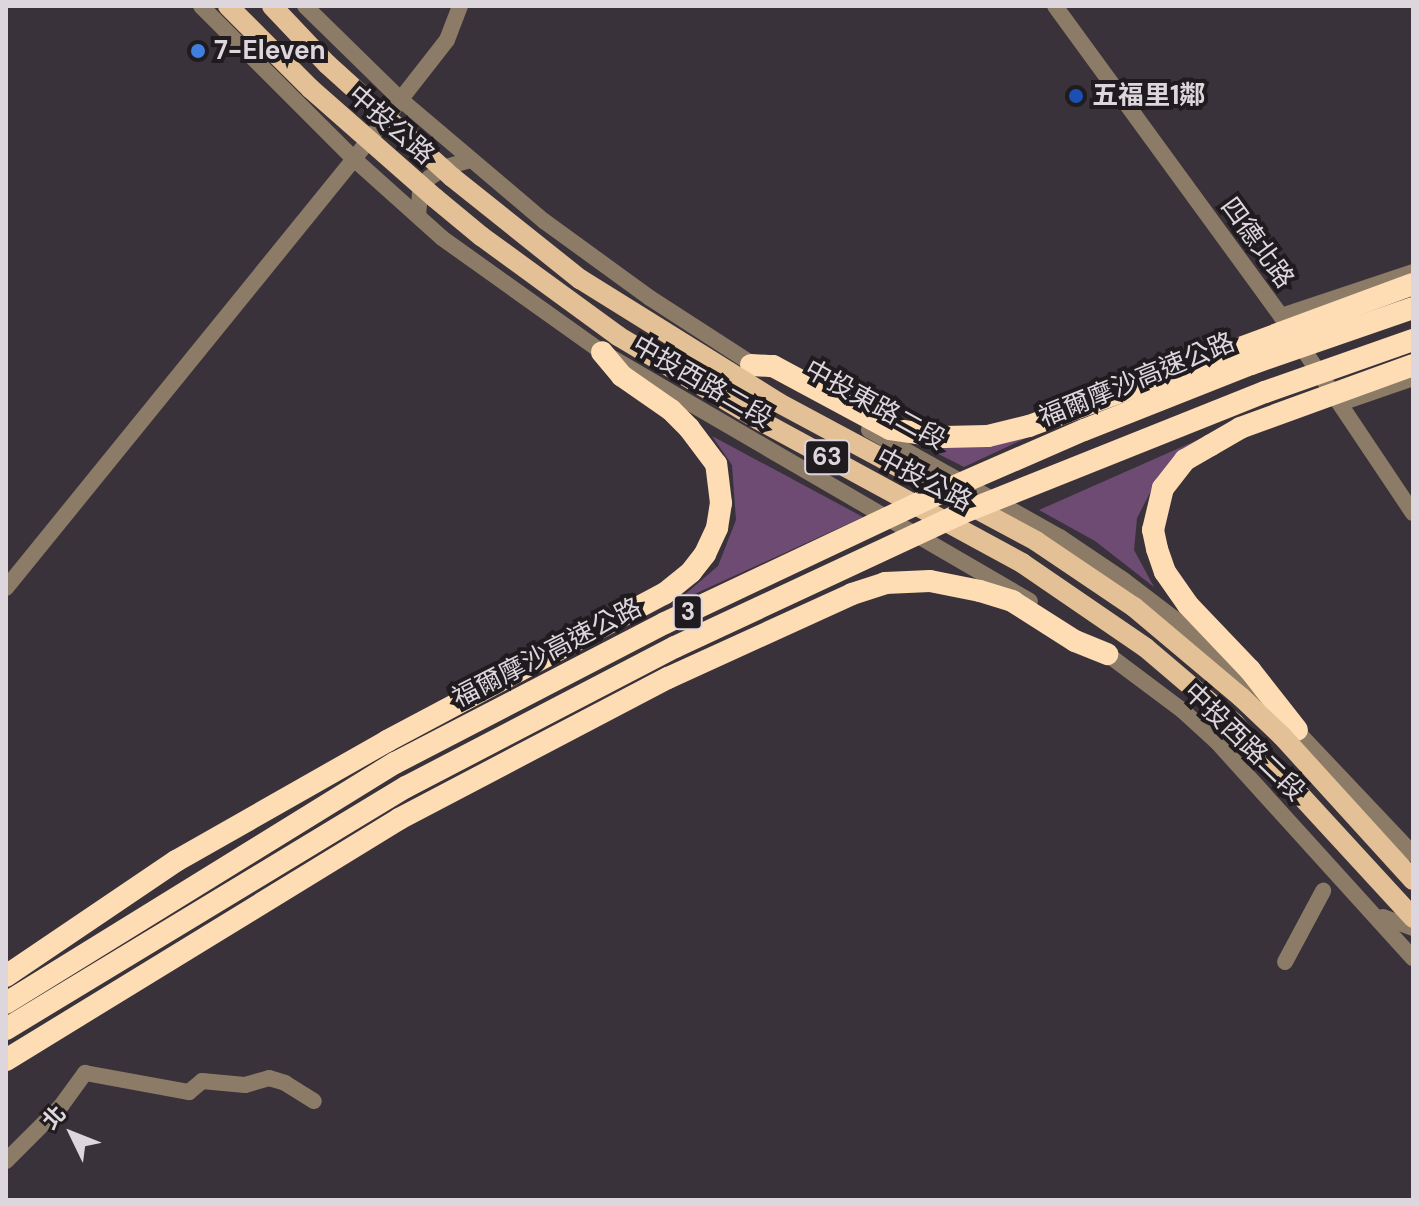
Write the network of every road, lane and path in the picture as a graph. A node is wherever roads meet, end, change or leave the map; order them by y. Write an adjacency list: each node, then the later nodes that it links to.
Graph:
1 (201, 6): 8 (street, 中投西路二段)
2 (228, 6): 31 (main road, 中投公路 / 63, bridge)
3 (272, 6): 28 (main road, 中投公路 / 63, bridge)
4 (305, 6): 7 (street, 中投東路二段)
5 (460, 6): 7 (street)
6 (1055, 6): 14 (street, 四德北路)
7 (400, 99): 8 (street); 9 (street, 中投東路二段)
8 (354, 159): 10 (street, 中投西路二段); 24 (street)
9 (471, 160): 10 (street); 18 (street, 中投東路二段)
10 (418, 216): 16 (street, 中投西路二段)
11 (1413, 272): 14 (street)
12 (1413, 284): 18 (highway, bridge)
13 (1413, 308): 36 (highway, 福爾摩沙高速公路 / 3, bridge)
14 (1281, 316): 17 (street, 四德北路)
15 (1413, 340): 37 (highway, 福爾摩沙高速公路 / 3, bridge)
16 (602, 352): 25 (street, 中投西路二段); 35 (highway)
17 (1313, 363): 20 (street); 22 (street, 四德北路)
18 (751, 365): 26 (street, 中投東路二段)
19 (1413, 365): 26 (highway, bridge)
20 (1292, 372)
21 (1413, 378): 22 (street)
22 (1341, 403): 23 (street, 四德北路)
23 (1413, 513)
24 (6, 588)
25 (1107, 654): 30 (street, 中投西路二段); 38 (highway)
26 (1297, 730): 27 (street, 中投東路二段)
27 (1413, 854)
28 (1413, 880)
29 (1323, 891): 34 (street)
30 (1374, 913): 32 (street); 33 (street, 中投西路二段)
31 (1413, 918)
32 (1413, 928)
33 (1413, 958)
34 (1285, 962)
35 (6, 976)
36 (6, 1003)
37 (6, 1029)
38 (6, 1060)
39 (314, 1101): 40 (street)
40 (6, 1161)

